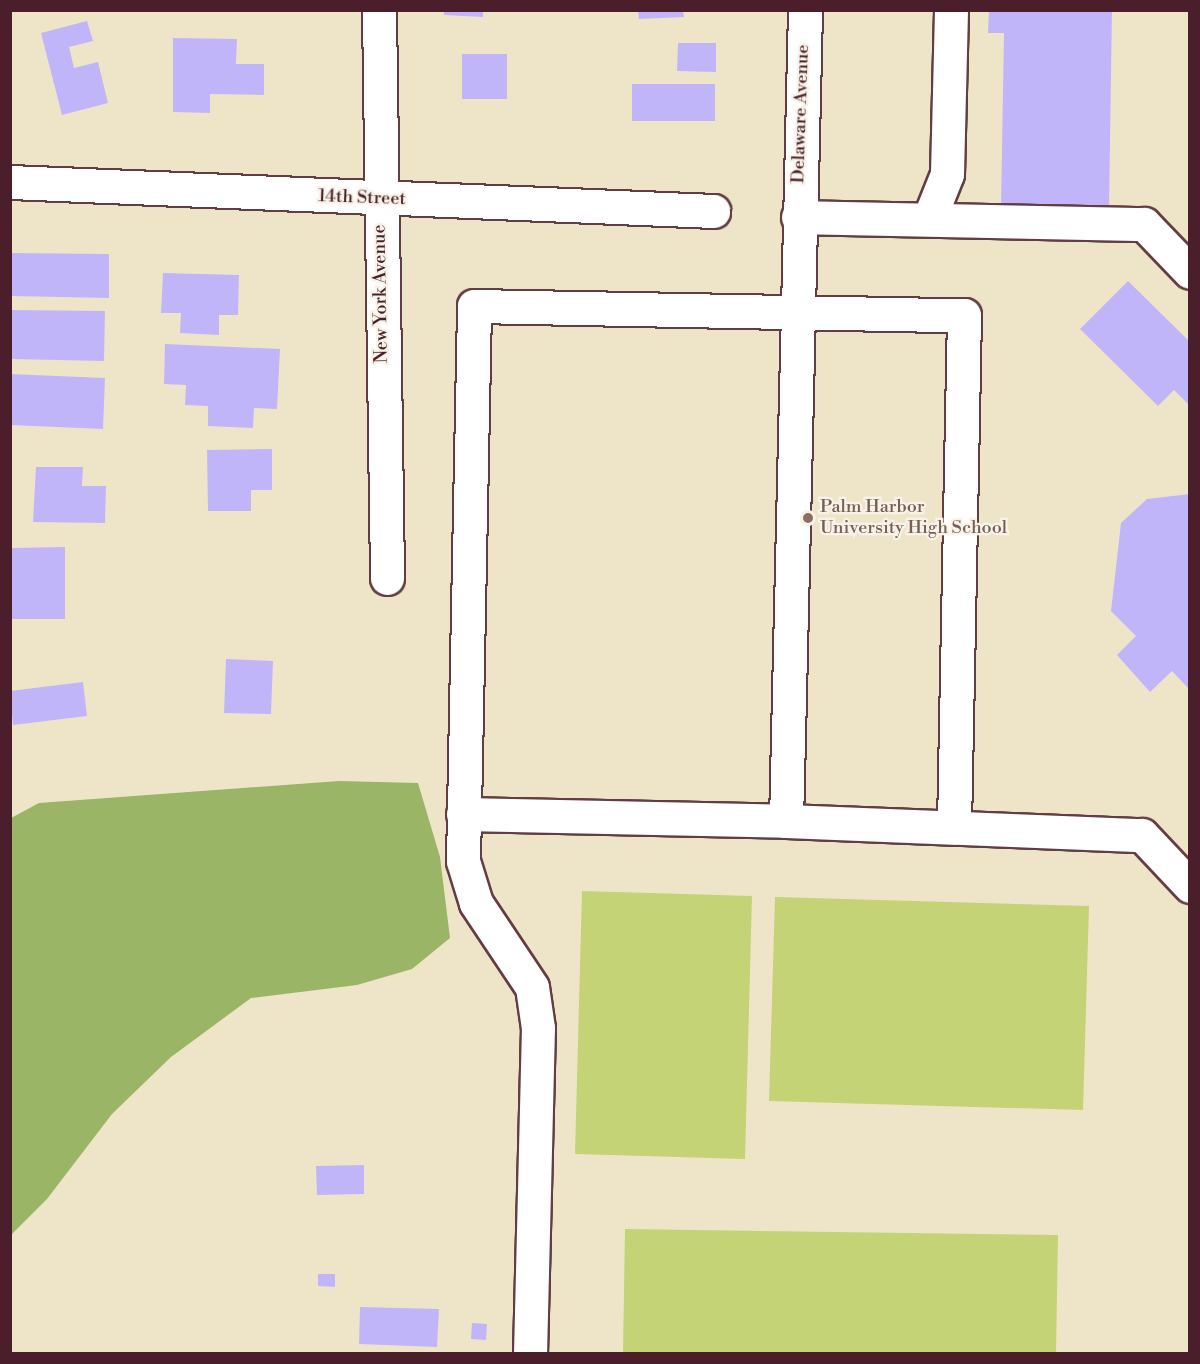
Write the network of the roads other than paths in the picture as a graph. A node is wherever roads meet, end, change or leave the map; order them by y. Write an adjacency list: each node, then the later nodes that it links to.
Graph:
1 (379, 10): 5 (street, New York Avenue)
2 (805, 10): 7 (street, Delaware Avenue)
3 (951, 10): 8 (street)
4 (10, 182): 5 (street, 14th Street)
5 (379, 199): 6 (street, 14th Street); 11 (street, New York Avenue)
6 (713, 211)
7 (798, 218): 8 (street); 10 (street, Delaware Avenue)
8 (929, 219): 9 (street)
9 (1190, 272)
10 (796, 315): 12 (street); 13 (street, Delaware Avenue); 14 (street)
11 (387, 578)
12 (463, 814): 13 (street); 16 (street)
13 (786, 821): 14 (street)
14 (954, 827): 15 (street)
15 (1190, 886)
16 (530, 1353)

